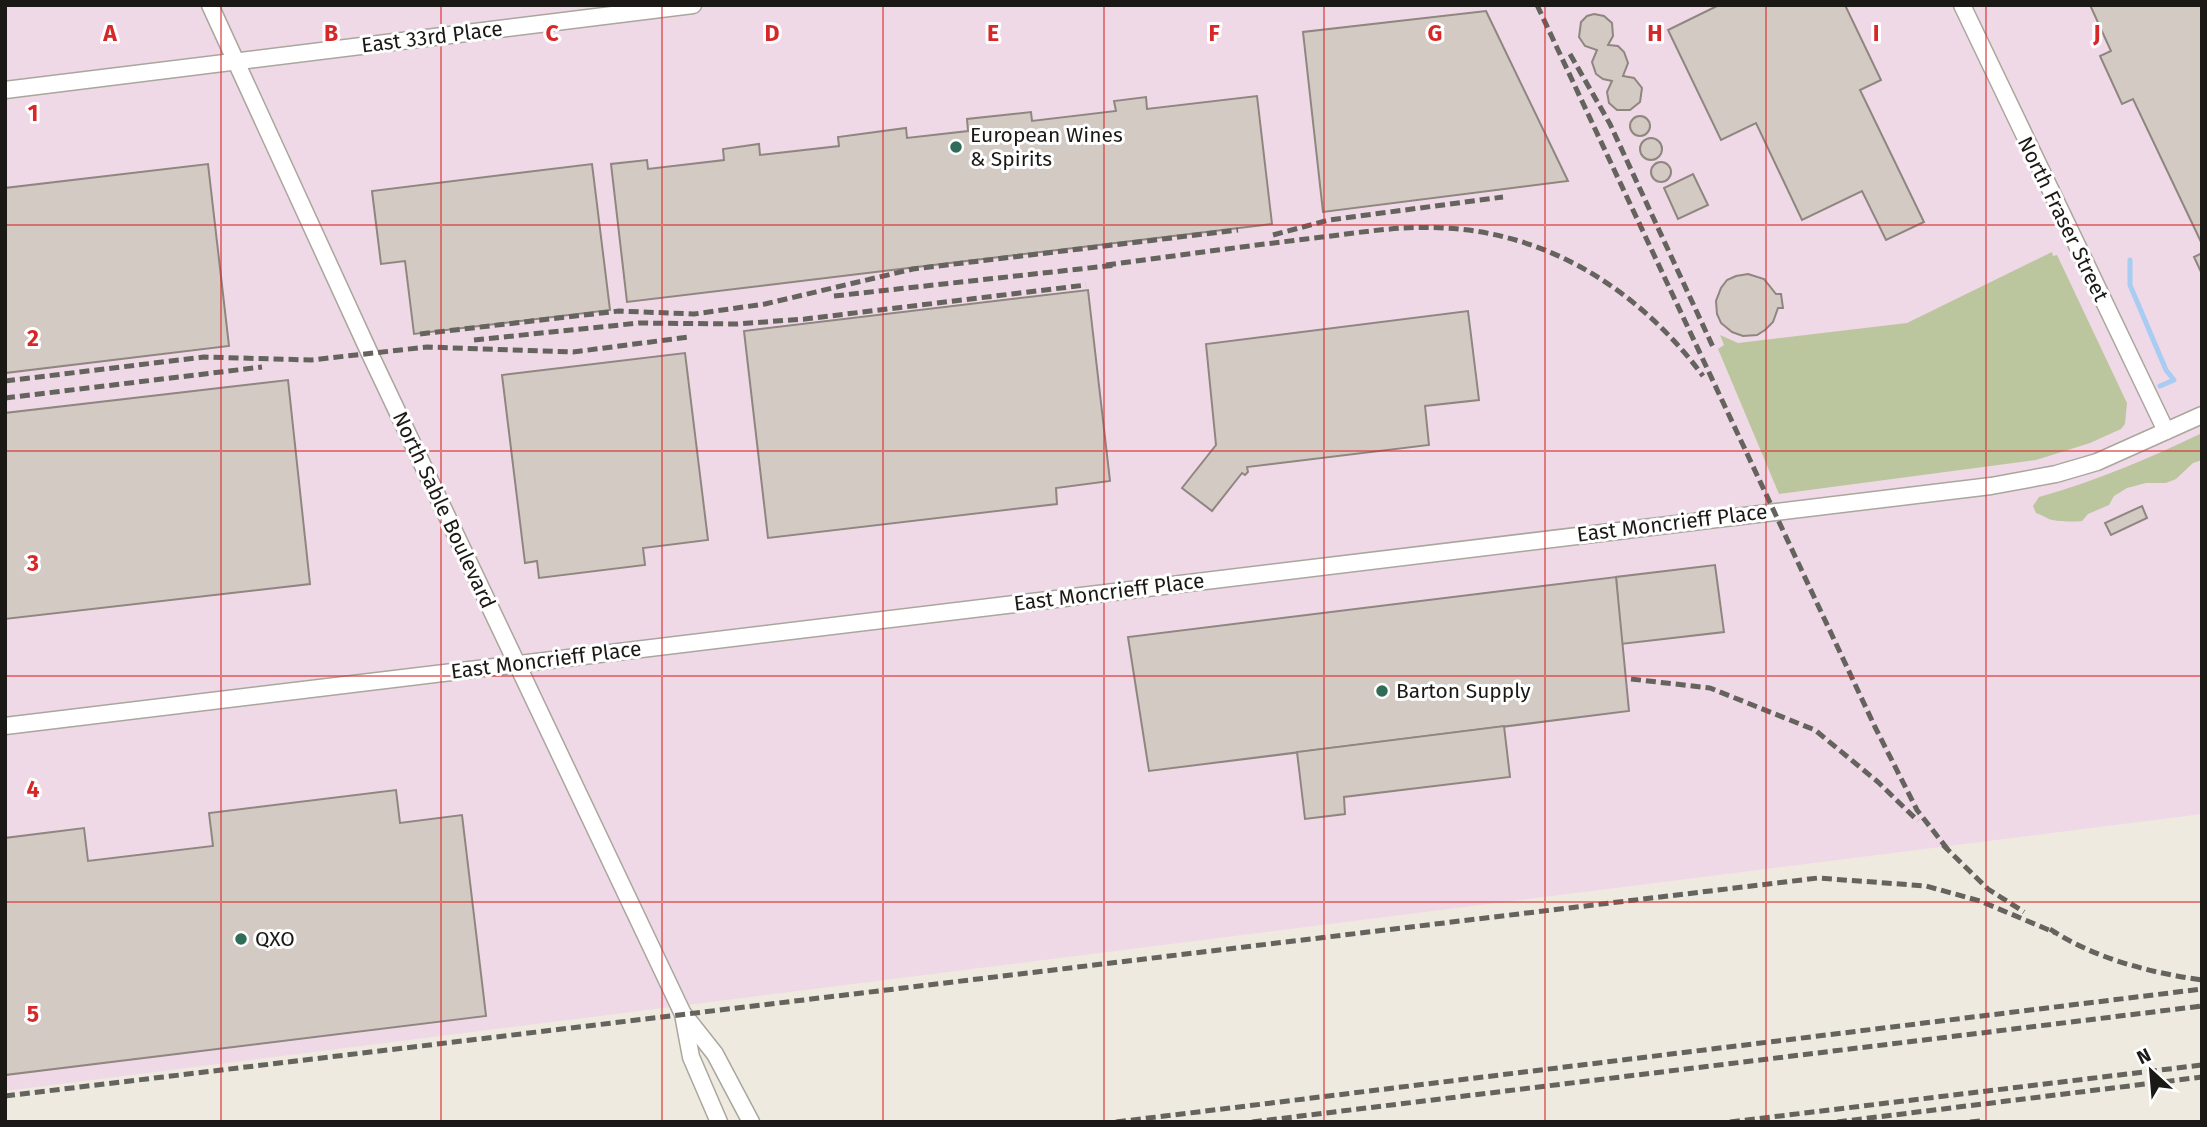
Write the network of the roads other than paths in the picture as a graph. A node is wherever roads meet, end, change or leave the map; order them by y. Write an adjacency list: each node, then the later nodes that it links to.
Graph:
1 (209, 5): 4 (street, North Sable Boulevard)
2 (693, 5): 4 (street, East 33rd Place)
3 (1962, 5): 7 (street, North Fraser Street)
4 (237, 62): 5 (street, East 33rd Place); 8 (street, North Sable Boulevard)
5 (5, 90)
6 (2202, 415): 7 (street, East Moncrieff Place)
7 (2166, 431): 8 (street, East Moncrieff Place)
8 (517, 664): 9 (street, East Moncrieff Place); 10 (street, North Sable Boulevard)
9 (5, 726)
10 (683, 1014): 11 (street, North Sable Boulevard); 12 (street, North Sable Boulevard)
11 (719, 1122)
12 (751, 1122)

